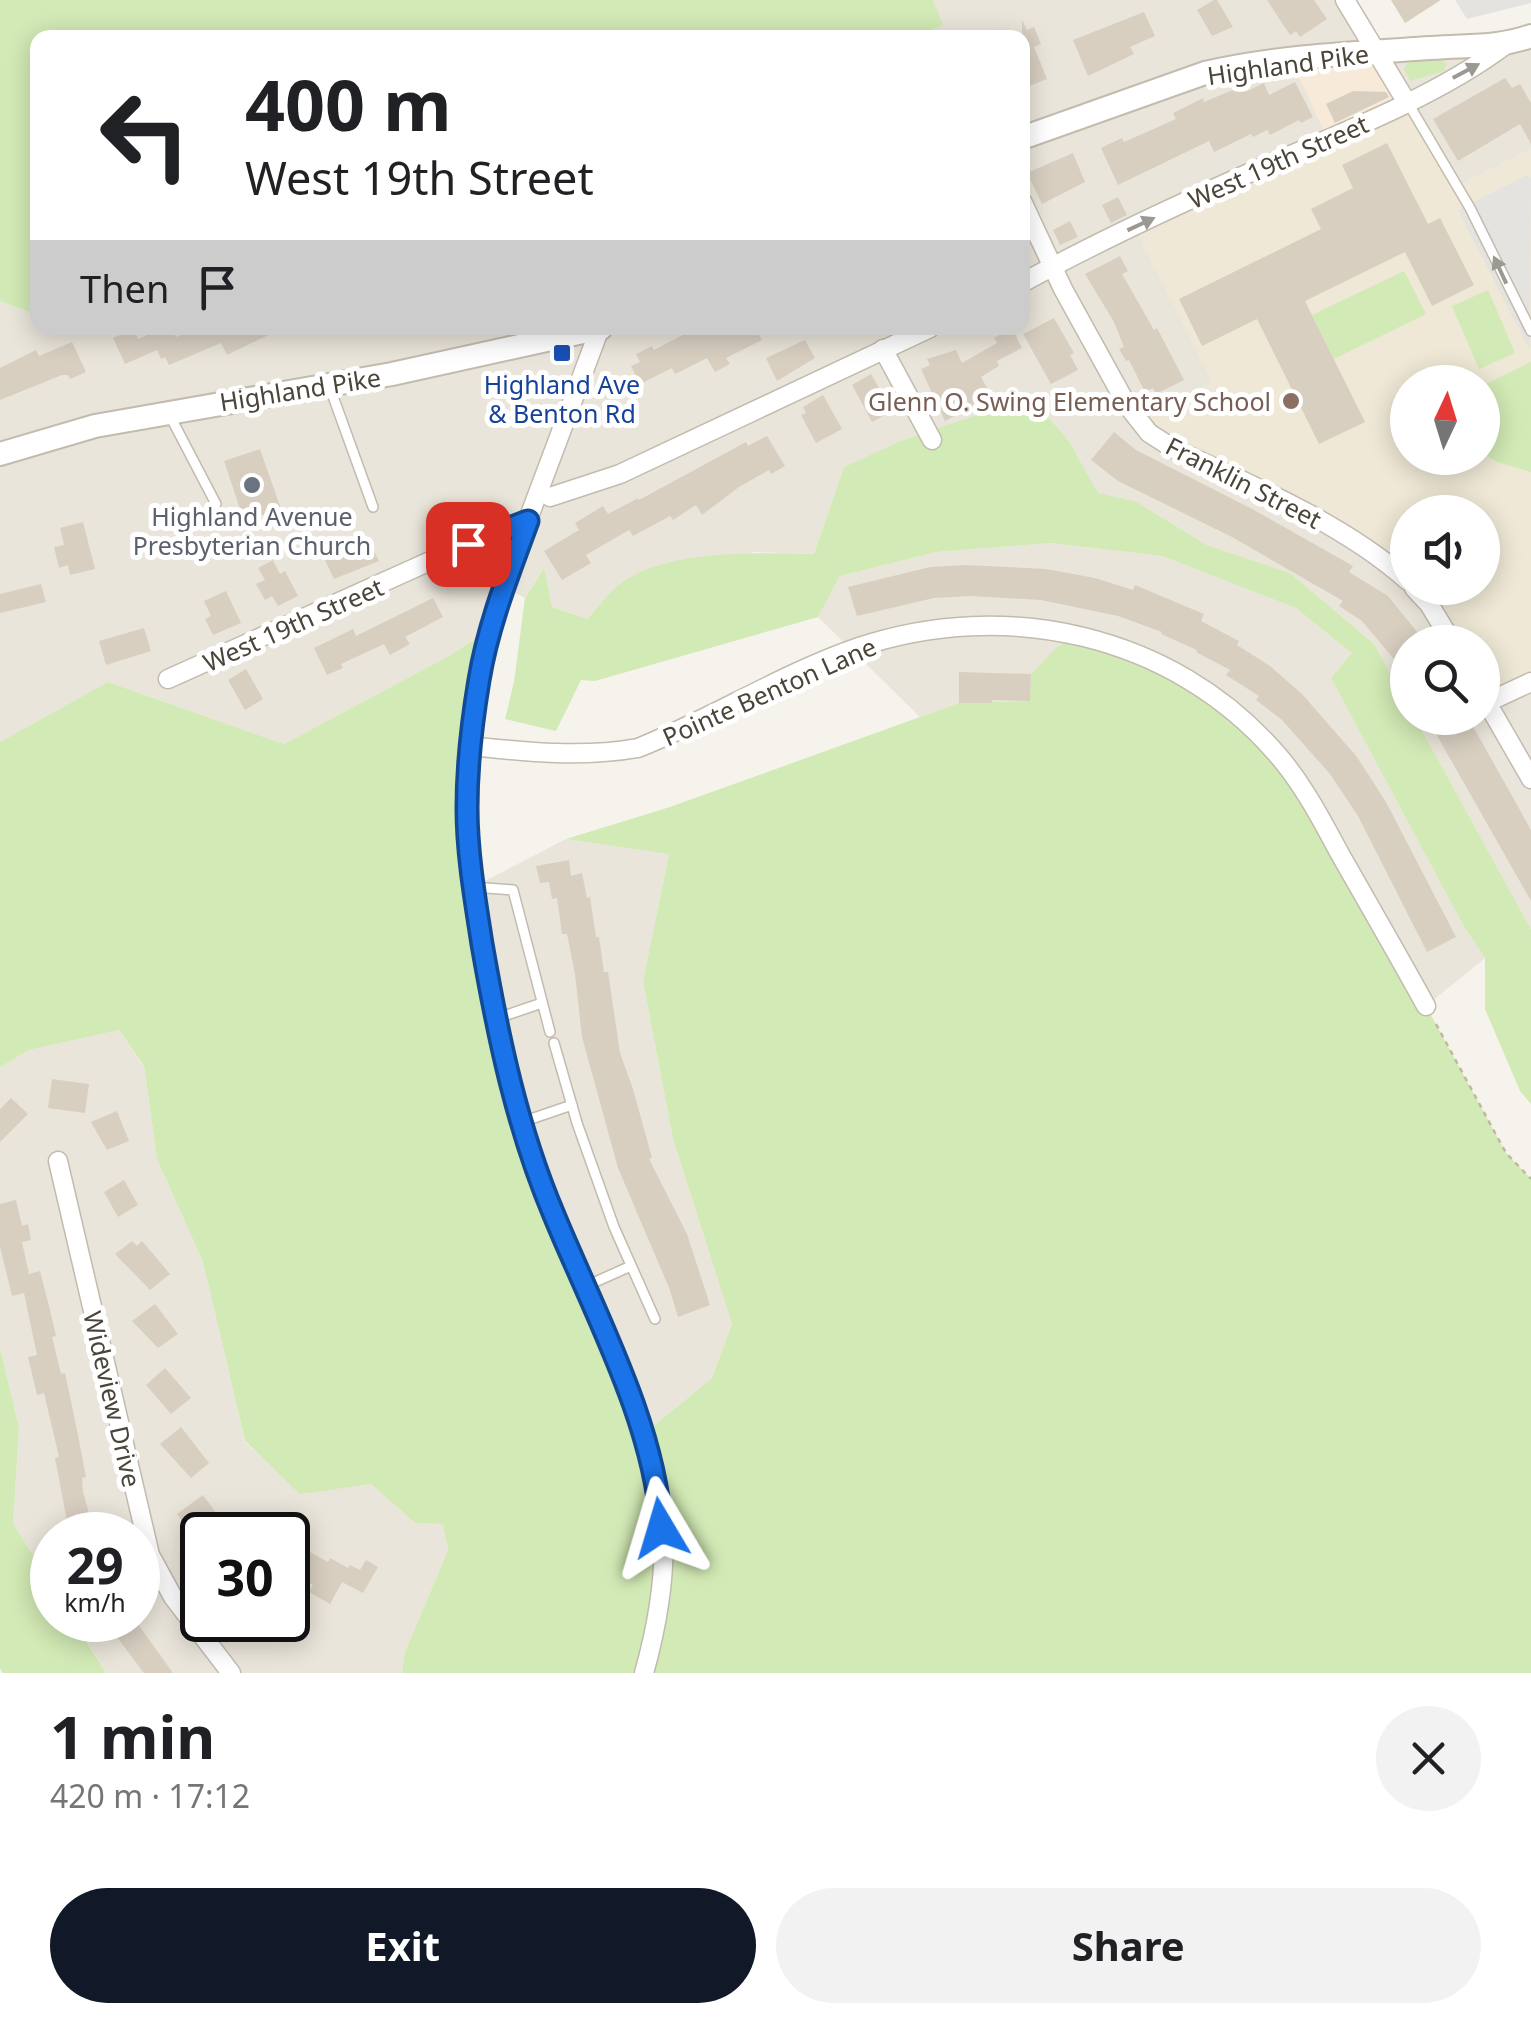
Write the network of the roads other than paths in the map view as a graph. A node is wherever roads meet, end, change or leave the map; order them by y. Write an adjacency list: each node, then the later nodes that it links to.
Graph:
1 (1344, 0): 4 (street)
2 (1531, 36): 3 (street, West 19th Street)
3 (1504, 46): 4 (street, Highland Pike); 5 (street, West 19th Street, one-way to 3)
4 (1376, 52): 5 (street); 6 (street, Highland Pike)
5 (1406, 101): 8 (street, West 19th Street, one-way to 5); 10 (lane, one-way to 5)
6 (1030, 135)
7 (1030, 218): 8 (street, Franklin Street)
8 (1053, 266): 9 (street, West 19th Street); 23 (street, Franklin Street)
9 (1030, 279)
10 (1531, 331)
11 (567, 335): 15 (street, Highland Pike)
12 (597, 335): 22 (street)
13 (914, 335): 14 (street)
14 (883, 349): 17 (street); 19 (street)
15 (329, 385): 16 (street, Highland Pike); 21 (lane)
16 (167, 412): 18 (street, Highland Pike); 20 (lane)
17 (932, 440)
18 (0, 454)
19 (550, 497)
20 (216, 504)
21 (373, 507)
22 (528, 521): 24 (street, West 19th Street); 28 (street)
23 (1390, 567)
24 (168, 679)
25 (1531, 682): 26 (street)
26 (1500, 693)
27 (1500, 724): 29 (street)
28 (470, 746): 30 (street); 32 (street, Pointe Benton Lane)
29 (1531, 778)
30 (473, 887): 31 (lane); 33 (street)
31 (542, 1004): 33 (lane); 34 (lane)
32 (1426, 1006)
33 (495, 1019): 37 (street)
34 (550, 1032)
35 (554, 1043): 36 (lane)
36 (572, 1105): 37 (lane); 39 (lane)
37 (521, 1122): 40 (street)
38 (58, 1161): 42 (street, Wideview Drive)
39 (632, 1266): 40 (lane); 41 (lane)
40 (584, 1287): 43 (street)
41 (655, 1319)
42 (231, 1673)
43 (644, 1673)

